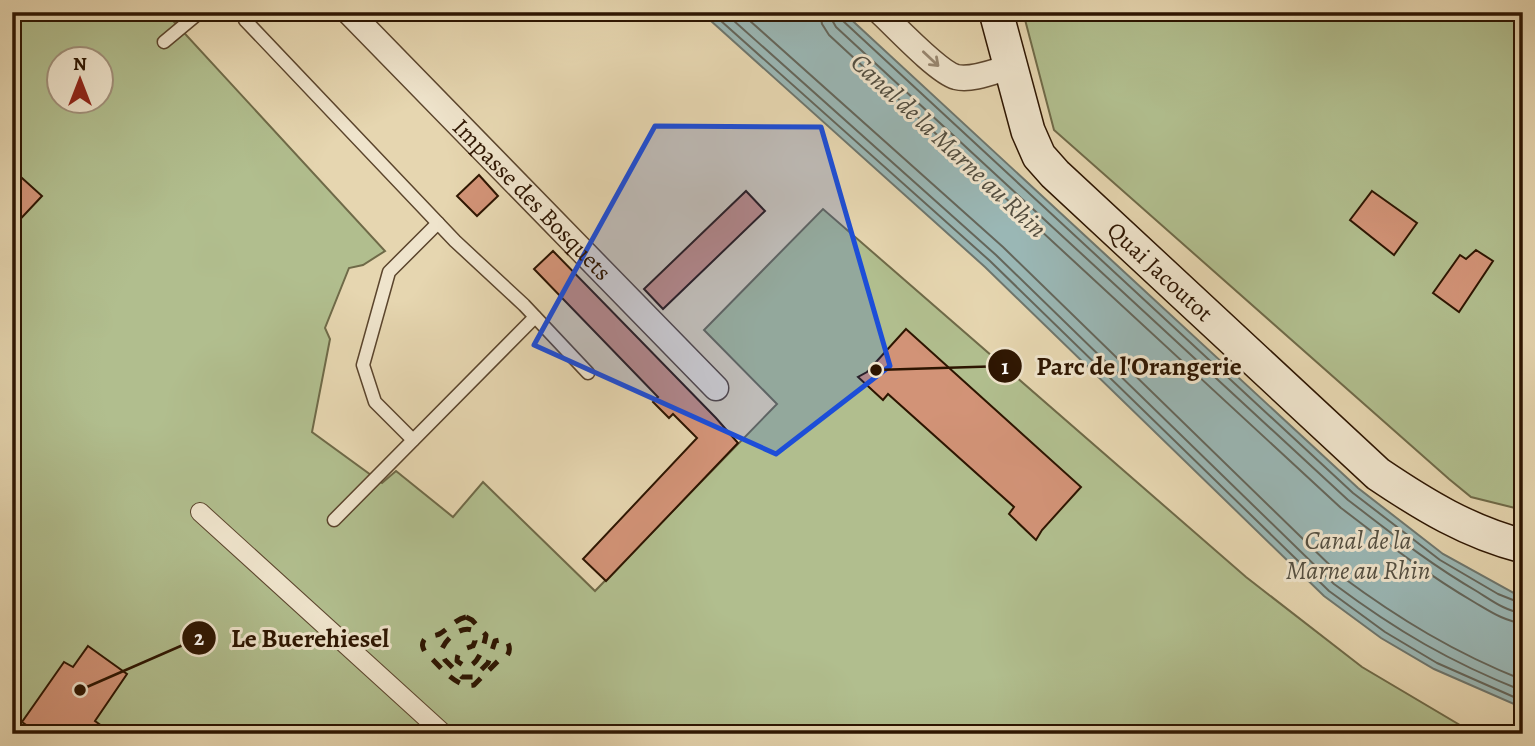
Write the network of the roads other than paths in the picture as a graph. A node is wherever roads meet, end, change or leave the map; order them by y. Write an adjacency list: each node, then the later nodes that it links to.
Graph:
1 (200, 12): 6 (lane)
2 (880, 12): 7 (street, one-way to 7)
3 (996, 12): 7 (main road, Quai Jacoutot)
4 (350, 13): 11 (street, Impasse des Bosquets)
5 (245, 15): 8 (lane)
6 (164, 42)
7 (1010, 67): 15 (main road, Quai Jacoutot)
8 (438, 223): 9 (lane); 12 (lane)
9 (535, 317): 10 (lane); 12 (lane)
10 (588, 373)
11 (716, 388)
12 (413, 440): 14 (lane)
13 (200, 512): 16 (street)
14 (334, 520)
15 (1523, 547)
16 (444, 734)

